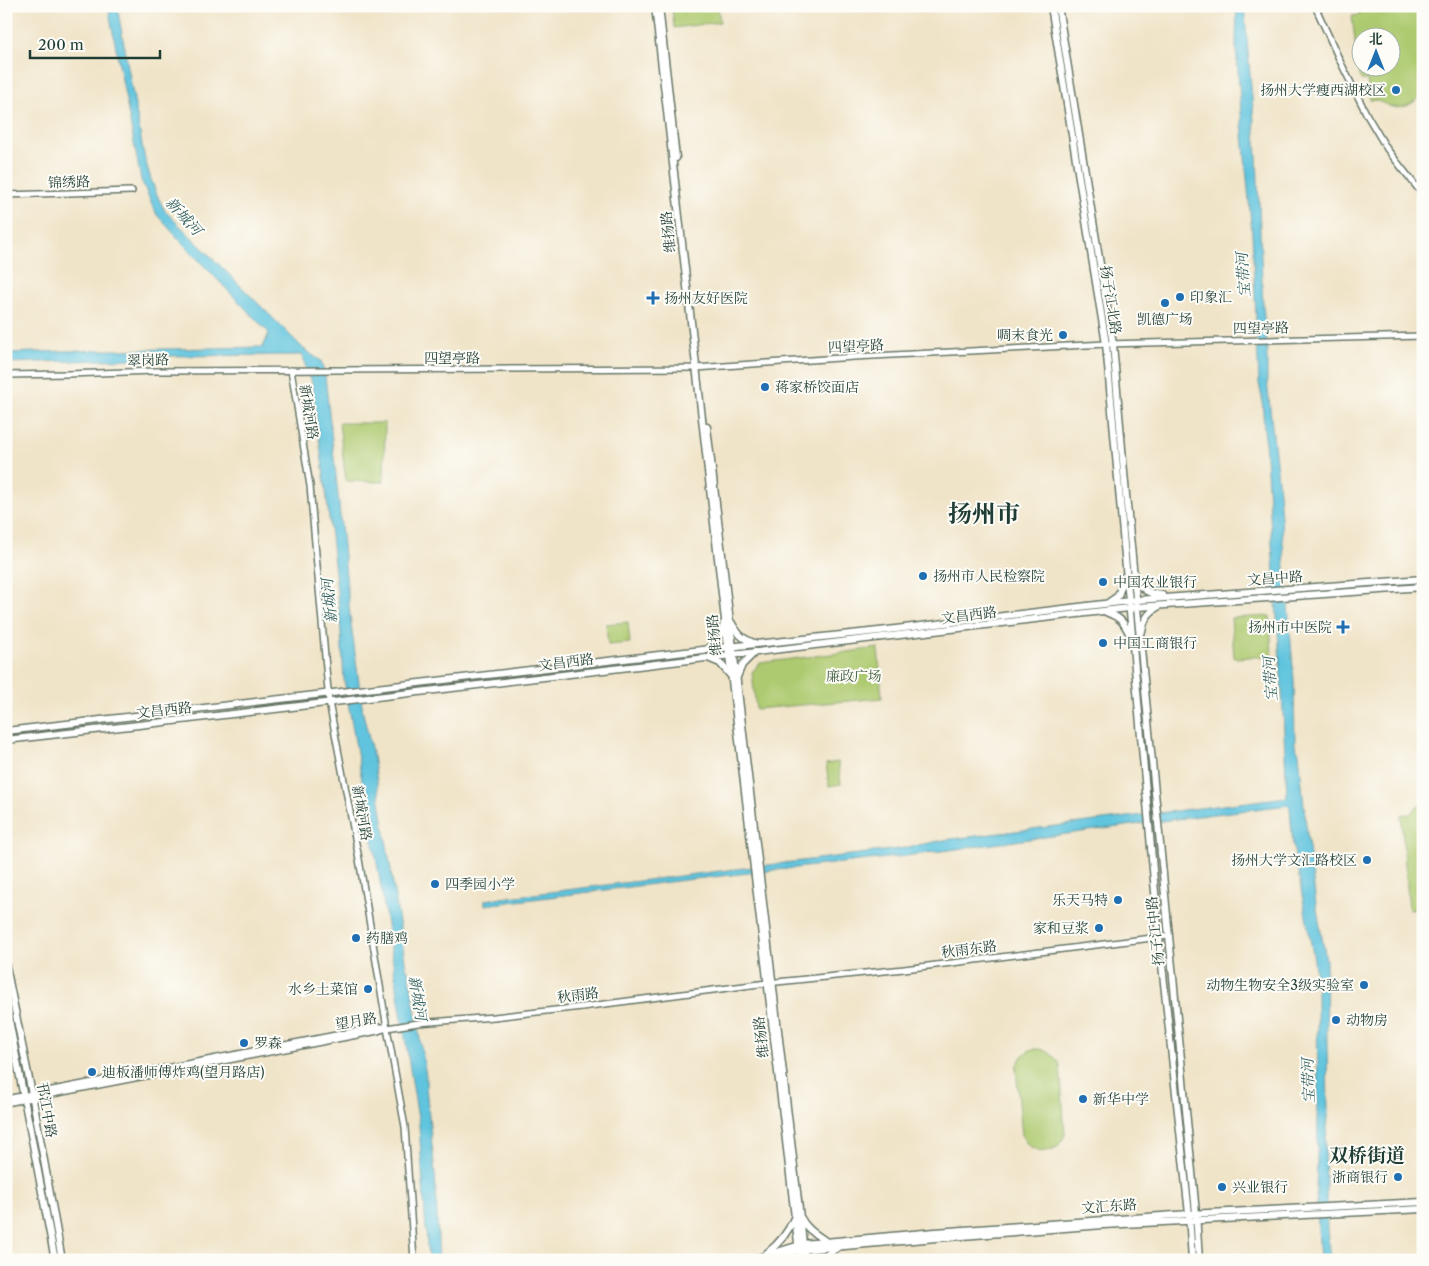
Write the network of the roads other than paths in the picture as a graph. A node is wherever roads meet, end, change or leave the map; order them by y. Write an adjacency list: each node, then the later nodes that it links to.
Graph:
1 (654, 6): 12 (main road, 维扬路)
2 (659, 6): 12 (main road, 维扬路)
3 (1051, 6): 10 (main road, 扬子江北路)
4 (1058, 6): 11 (main road, 扬子江北路)
5 (1315, 6): 8 (street)
6 (132, 190): 7 (street, 锦绣路)
7 (6, 195)
8 (1423, 195)
9 (1423, 336): 11 (street, 四望亭路)
10 (1106, 344): 11 (street, 四望亭路); 12 (street, 四望亭路); 15 (main road, 扬子江北路)
11 (1113, 344): 16 (main road, 扬子江北路)
12 (698, 367): 13 (street, 四望亭路); 26 (main road, 维扬路)
13 (291, 370): 14 (street, 翠岗路); 36 (street, 新城河路)
14 (6, 375)
15 (1126, 571): 20 (main road, 扬子江北路); 21 (main road)
16 (1134, 579): 19 (main road); 22 (main road, 扬子江北路)
17 (1423, 580): 19 (main road, 文昌中路)
18 (1423, 587): 23 (main road, 文昌中路)
19 (1180, 597): 22 (main road, 文昌中路)
20 (1128, 601): 21 (main road, 文昌西路); 22 (main road, 文昌中路); 24 (main road, 扬子江中路)
21 (1108, 603): 29 (main road, 文昌西路)
22 (1137, 604): 23 (main road, 文昌中路); 24 (main road, 文昌西路); 28 (main road, 扬子江中路)
23 (1160, 606): 28 (main road)
24 (1129, 608): 25 (main road, 文昌西路); 27 (main road, 扬子江中路)
25 (1105, 611): 27 (main road); 32 (main road, 文昌西路)
26 (727, 620): 29 (main road); 30 (main road, 维扬路); 31 (main road)
27 (1132, 638): 41 (main road, 扬子江中路)
28 (1140, 639): 40 (main road, 扬子江中路)
29 (758, 644): 30 (main road, 文昌西路)
30 (730, 647): 31 (main road, 文昌西路); 33 (main road, 维扬路)
31 (706, 650): 36 (main road, 文昌西路)
32 (755, 652): 33 (main road, 文昌西路); 35 (main road)
33 (731, 655): 34 (main road, 文昌西路); 35 (main road, 维扬路)
34 (706, 658): 35 (main road); 37 (main road, 文昌西路)
35 (734, 678): 43 (main road, 维扬路)
36 (329, 694): 37 (street, 新城河路); 38 (main road, 文昌西路)
37 (329, 702): 39 (main road, 文昌西路); 45 (street, 新城河路)
38 (6, 731)
39 (6, 740)
40 (1168, 936): 41 (street, 秋雨东路); 53 (main road, 扬子江中路)
41 (1159, 937): 43 (street, 秋雨东路); 53 (main road, 扬子江中路)
42 (6, 966): 46 (main road, 邗江中路)
43 (770, 982): 45 (street, 秋雨路); 52 (main road, 维扬路)
44 (6, 1004): 47 (main road, 邗江中路)
45 (387, 1028): 46 (street, 望月路); 60 (street, 新城河路)
46 (32, 1096): 47 (street, 望月路); 59 (main road, 邗江中路)
47 (24, 1097): 48 (street, 望月路); 58 (main road, 邗江中路)
48 (6, 1101)
49 (1423, 1202): 51 (main road, 文汇东路)
50 (1423, 1208): 51 (main road, 文汇东路)
51 (1346, 1209): 53 (main road, 文汇东路)
52 (797, 1216): 54 (main road); 56 (main road, 维扬路); 57 (main road)
53 (1192, 1217): 54 (main road, 文汇东路); 55 (main road, 文汇东路); 65 (main road, 扬子江中路); 66 (main road, 扬子江中路)
54 (827, 1242): 56 (main road, 文汇东路)
55 (840, 1246): 56 (main road, 文汇东路); 64 (main road)
56 (801, 1247): 57 (main road); 62 (main road, 维扬路); 63 (main road, 维扬路)
57 (767, 1257): 61 (main road)
58 (55, 1260)
59 (62, 1260)
60 (414, 1260)
61 (751, 1260)
62 (800, 1260)
63 (805, 1260)
64 (819, 1260)
65 (1192, 1260)
66 (1199, 1260)

